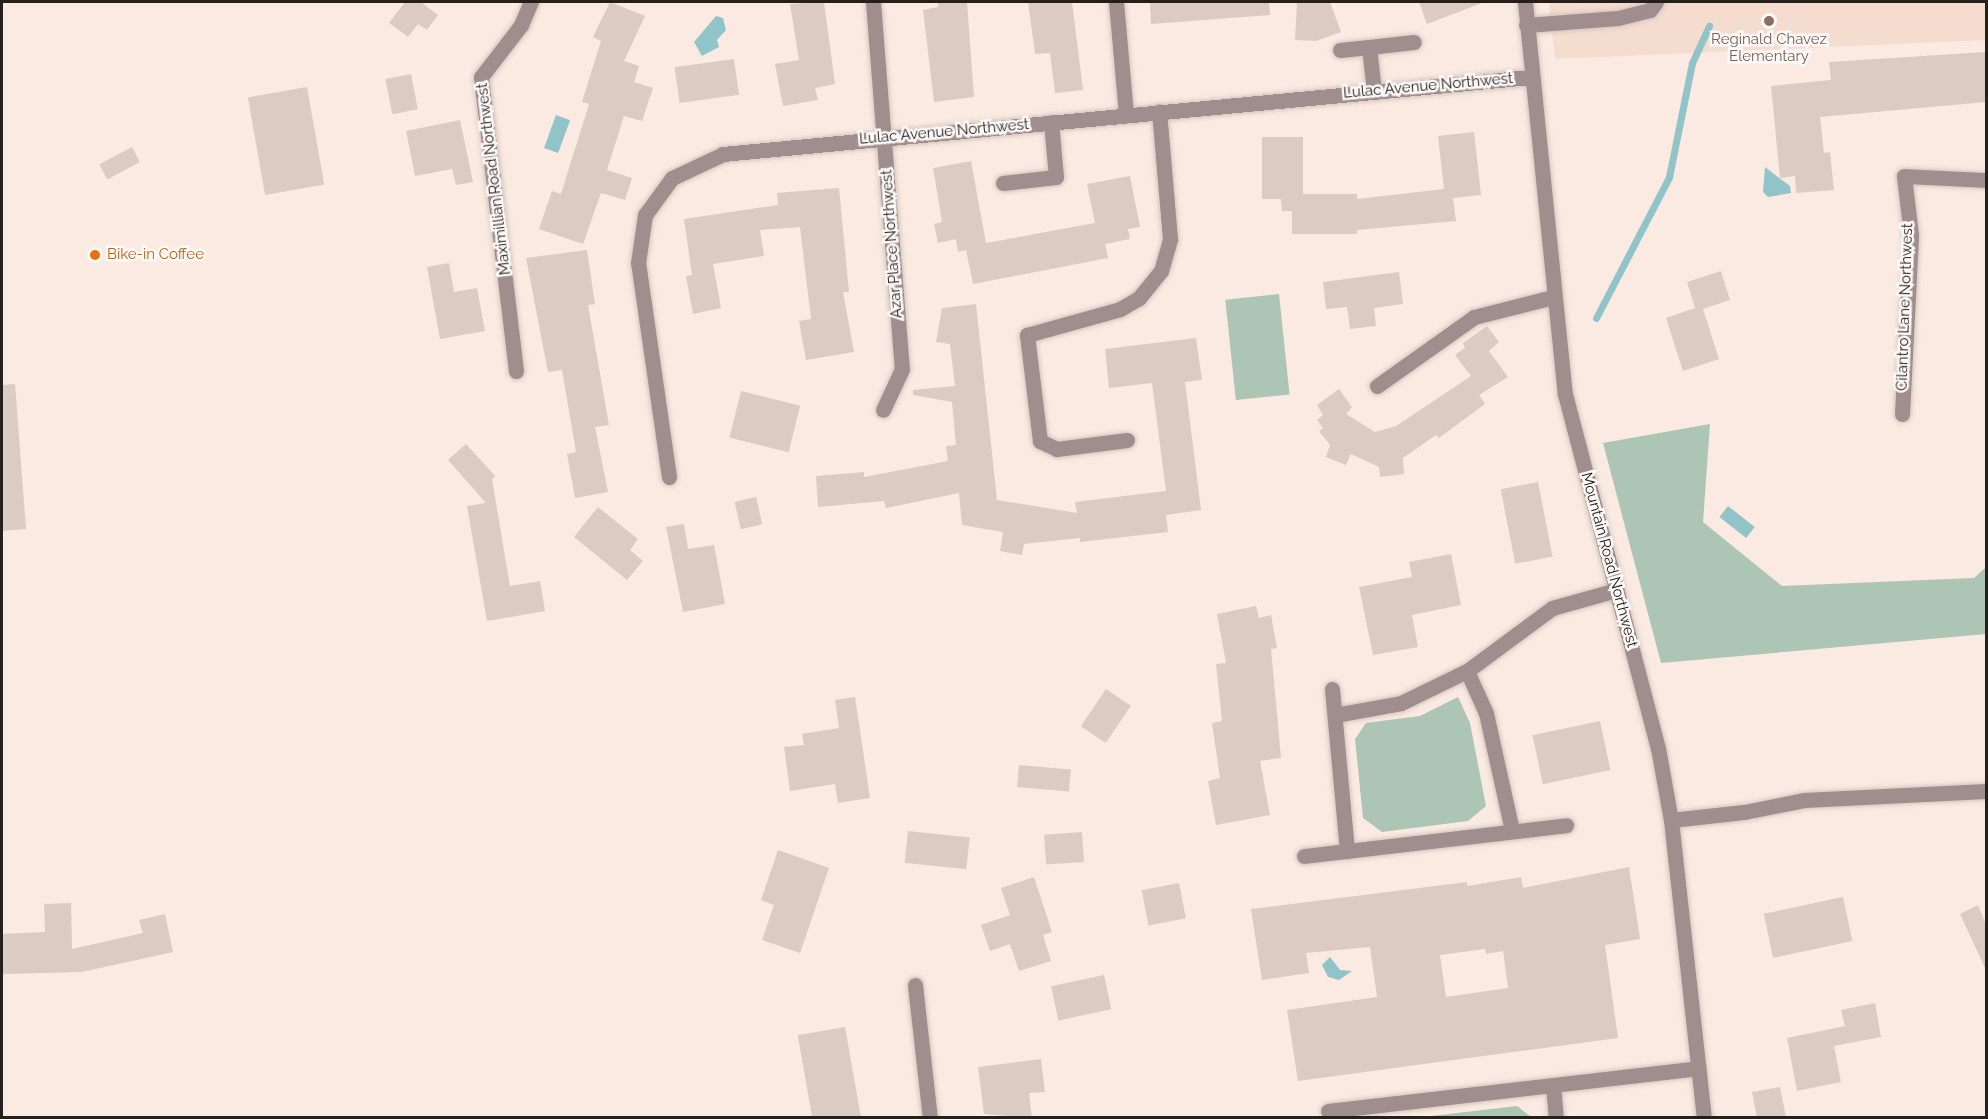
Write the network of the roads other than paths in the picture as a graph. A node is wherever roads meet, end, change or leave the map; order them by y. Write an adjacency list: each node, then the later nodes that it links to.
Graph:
1 (531, 2): 19 (street, Maximillian Road Northwest)
2 (873, 2): 15 (street, Azar Place Northwest)
3 (1116, 2): 13 (street)
4 (1525, 2): 6 (street, Mountain Road Northwest)
5 (1656, 2): 6 (street)
6 (1526, 25): 10 (street, Mountain Road Northwest)
7 (1414, 42): 8 (street)
8 (1369, 47): 9 (street); 11 (street)
9 (1340, 50)
10 (1530, 77): 11 (street, Lulac Avenue Northwest); 18 (street, Mountain Road Northwest)
11 (1374, 91): 12 (street, Lulac Avenue Northwest)
12 (1159, 111): 13 (street, Lulac Avenue Northwest); 23 (street)
13 (1126, 114): 14 (street, Lulac Avenue Northwest)
14 (1051, 122): 15 (street, Lulac Avenue Northwest); 17 (street)
15 (884, 137): 21 (street, Azar Place Northwest); 24 (street, Lulac Avenue Northwest)
16 (1986, 180): 22 (street, Cilantro Lane Northwest)
17 (1003, 183)
18 (1553, 297): 20 (street); 25 (street, Mountain Road Northwest)
19 (516, 371)
20 (1377, 386)
21 (883, 410)
22 (1902, 414)
23 (1127, 440)
24 (669, 477)
25 (1617, 590): 26 (street); 30 (street, Mountain Road Northwest)
26 (1467, 671): 28 (street); 32 (street)
27 (1332, 689): 28 (street)
28 (1335, 715): 33 (street)
29 (1986, 790): 30 (street)
30 (1671, 820): 36 (street, Mountain Road Northwest)
31 (1566, 825): 32 (street)
32 (1512, 830): 33 (street)
33 (1347, 850): 34 (street)
34 (1304, 856)
35 (915, 985): 40 (street)
36 (1699, 1068): 37 (street); 42 (street, Mountain Road Northwest)
37 (1553, 1085): 39 (street); 41 (street)
38 (1328, 1111): 39 (street)
39 (1360, 1113)
40 (930, 1118)
41 (1556, 1118)
42 (1704, 1118)

